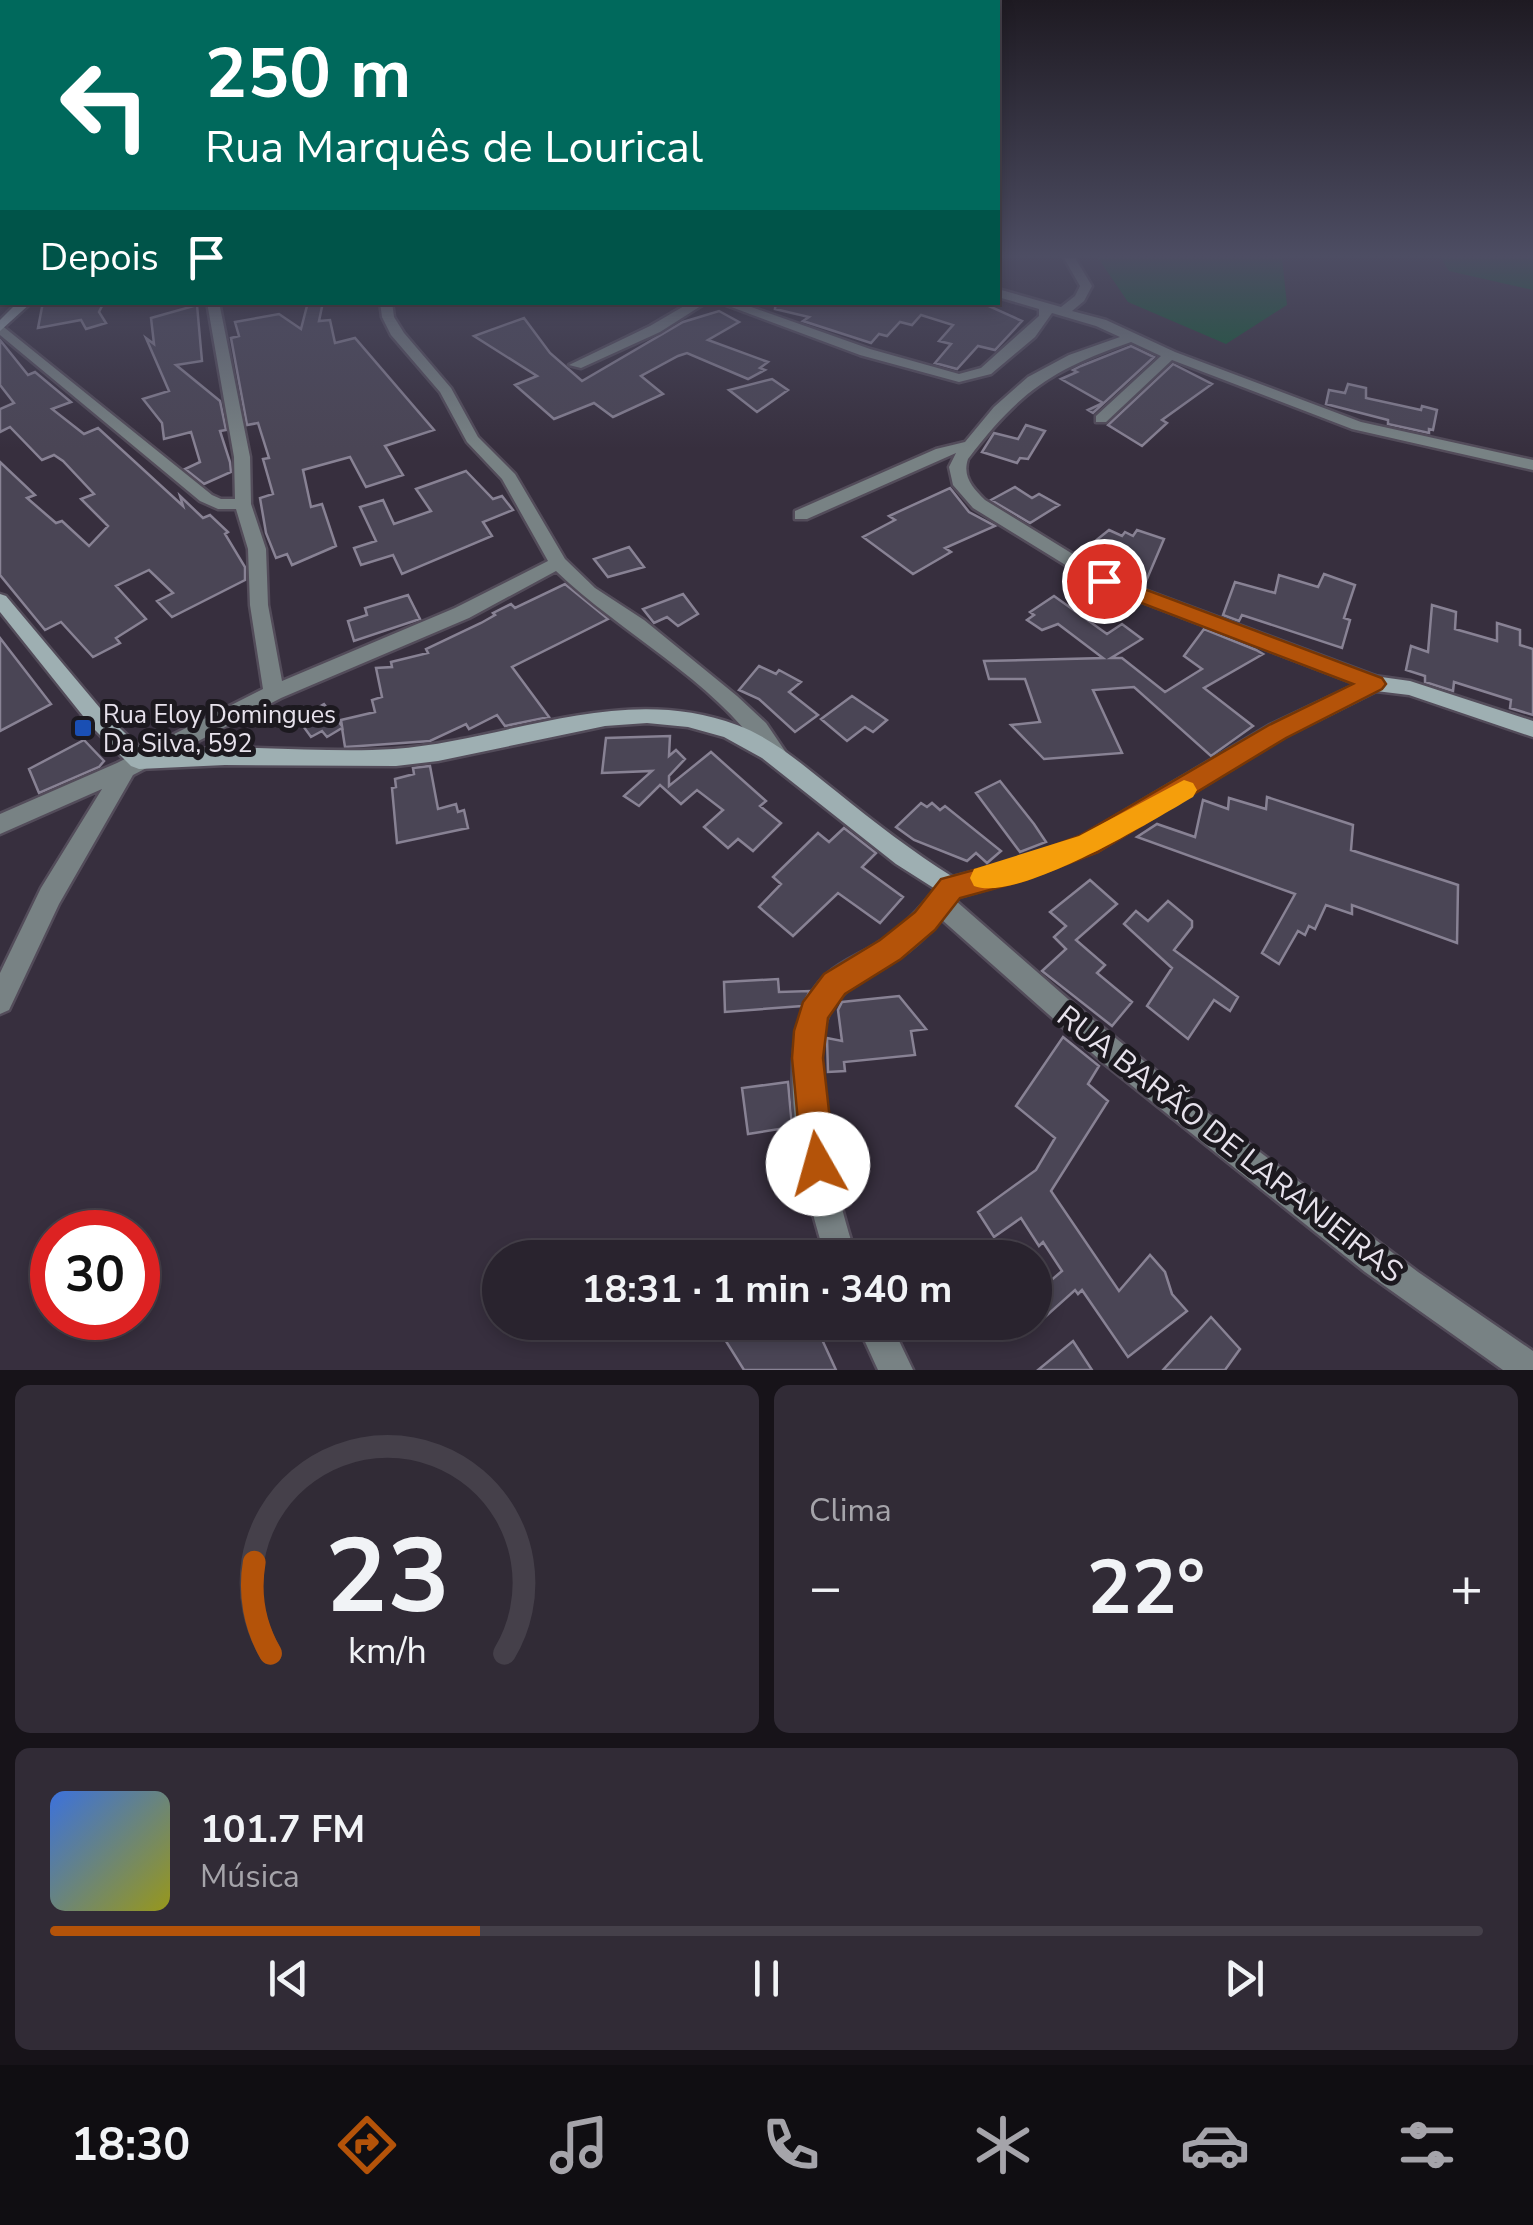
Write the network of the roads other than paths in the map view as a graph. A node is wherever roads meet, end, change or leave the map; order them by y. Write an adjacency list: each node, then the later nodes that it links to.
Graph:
1 (217, 322): 14 (street)
2 (391, 322): 16 (street, RUA BARÃO DE LARANJEIRAS)
3 (667, 322): 10 (street)
4 (780, 322): 5 (street)
5 (1040, 322)
6 (1090, 322): 8 (street)
7 (0, 328): 14 (street)
8 (1132, 337): 9 (street); 12 (street)
9 (1170, 355): 11 (street); 13 (street)
10 (576, 364)
11 (1101, 418)
12 (971, 445): 15 (street); 18 (street)
13 (1533, 466)
14 (243, 504): 19 (street)
15 (801, 515)
16 (558, 563): 19 (street); 21 (street, RUA BARÃO DE LARANJEIRAS)
17 (0, 600): 22 (main road)
18 (1374, 684): 20 (main road); 24 (main road)
19 (274, 693): 22 (street)
20 (1533, 729)
21 (776, 754): 22 (main road); 24 (main road, RUA BARÃO DE LARANJEIRAS)
22 (132, 765): 23 (street); 25 (street)
23 (0, 824)
24 (946, 895): 26 (street); 28 (street, RUA BARÃO DE LARANJEIRAS)
25 (0, 1001)
26 (835, 1240)
27 (881, 1340): 29 (street)
28 (1517, 1365)
29 (896, 1370)

